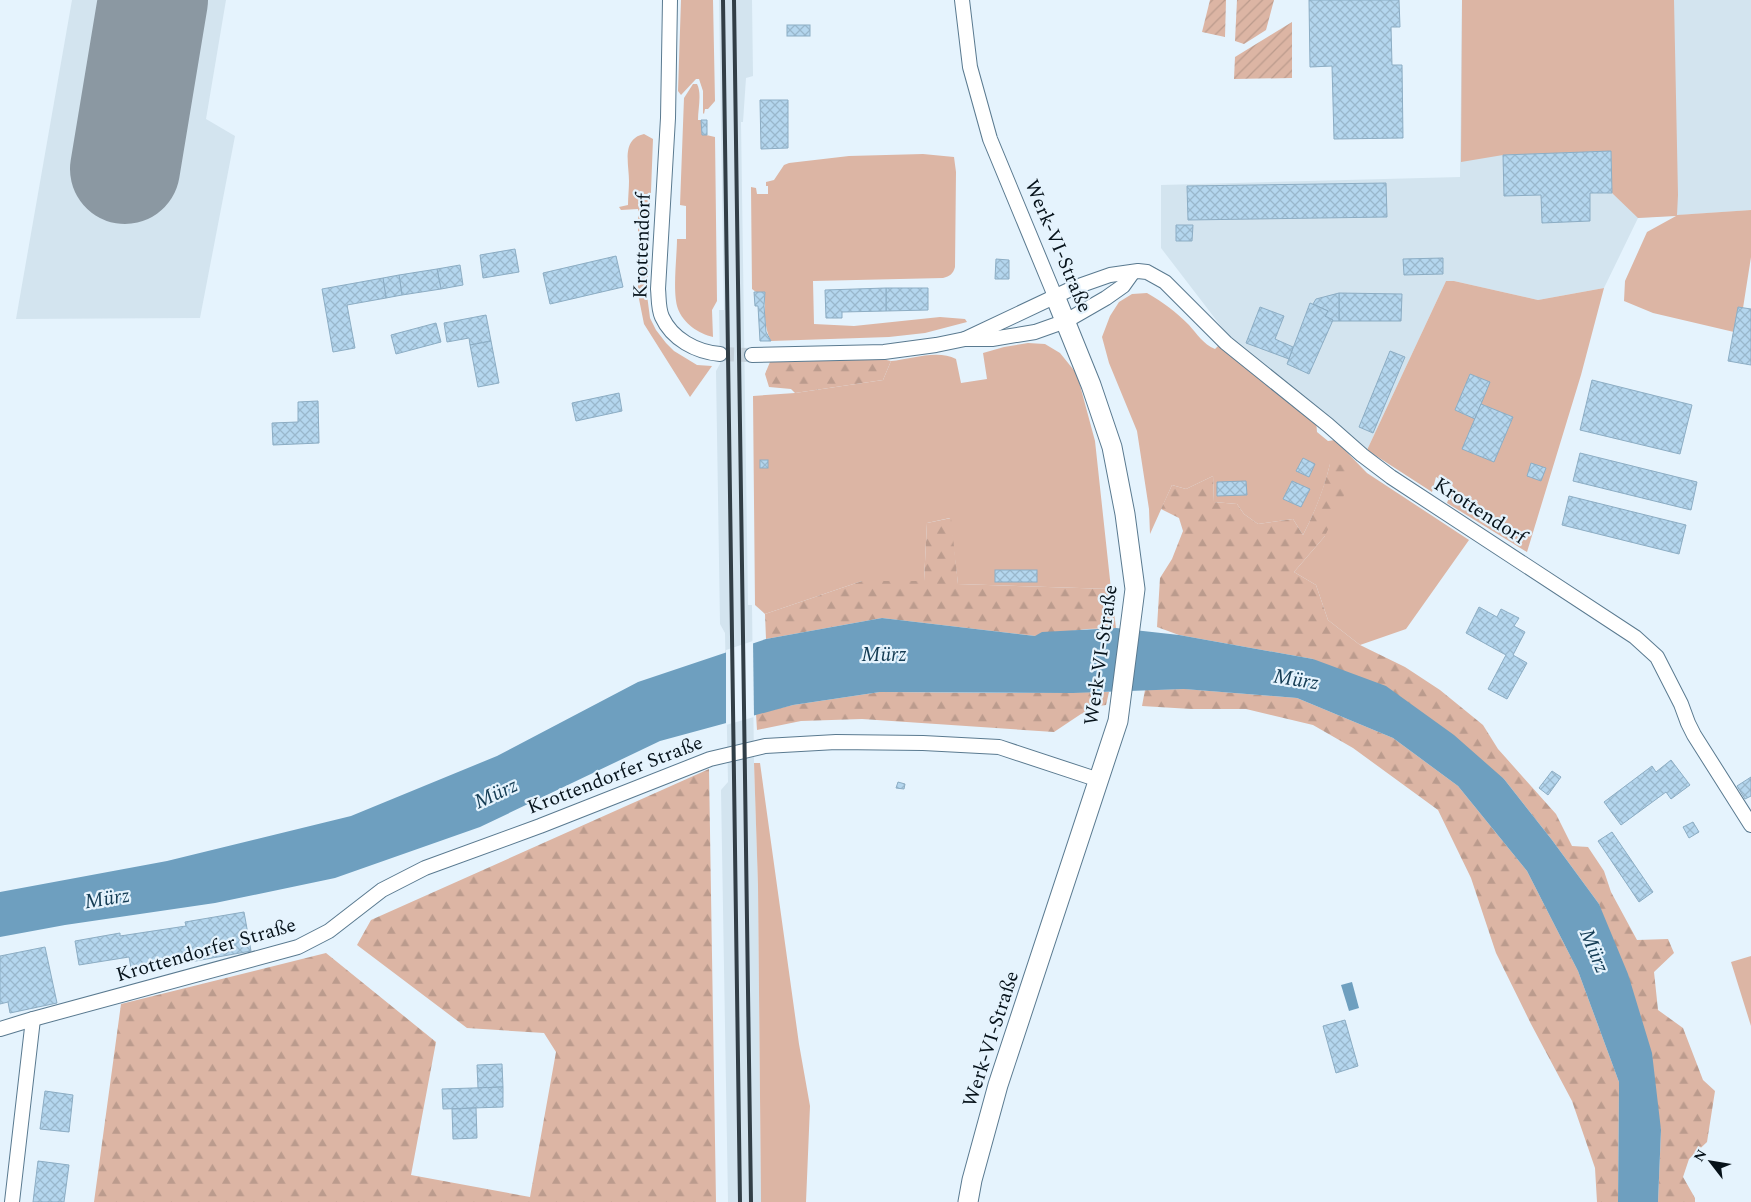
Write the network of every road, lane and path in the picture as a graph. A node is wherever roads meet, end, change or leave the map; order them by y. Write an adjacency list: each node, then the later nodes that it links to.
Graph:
1 (670, 0): 7 (street, Krottendorf)
2 (962, 0): 4 (street, Werk-VI-Straße)
3 (1136, 272): 4 (street, Krottendorf); 5 (street, Krottendorf); 10 (street, Krottendorf)
4 (1055, 296): 5 (main road, Werk-VI-Straße); 6 (street, Krottendorf)
5 (1066, 321): 6 (street, Krottendorf); 9 (main road, Werk-VI-Straße)
6 (965, 339): 8 (street, Krottendorf)
7 (720, 354)
8 (752, 355)
9 (1099, 780): 11 (street, Krottendorfer Straße); 14 (main road, Werk-VI-Straße)
10 (1751, 825)
11 (33, 1018): 12 (street, Krottendorfer Straße); 13 (street)
12 (0, 1029)
13 (12, 1202)
14 (968, 1202)

